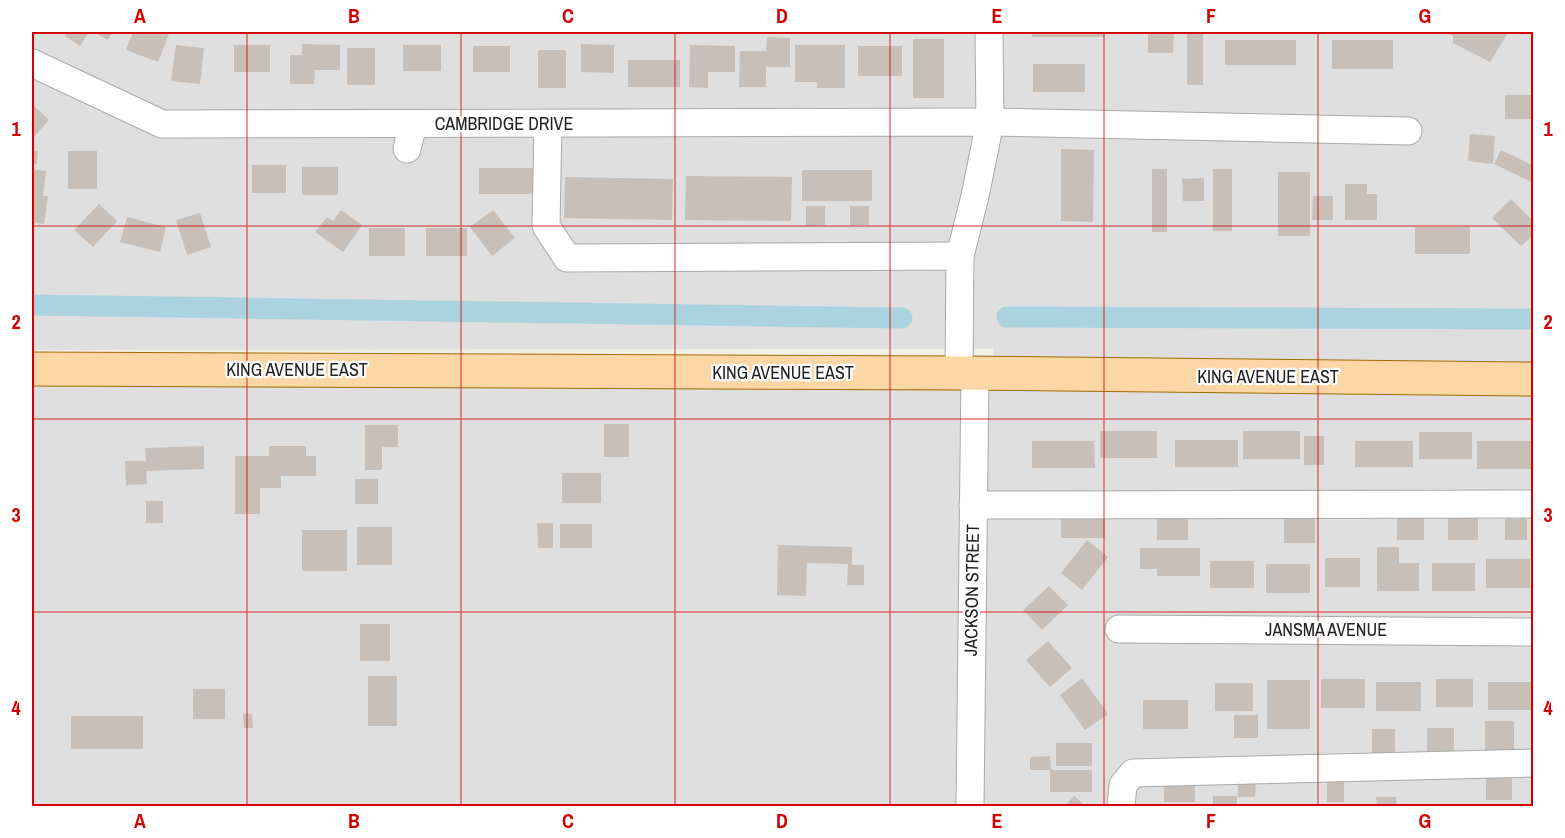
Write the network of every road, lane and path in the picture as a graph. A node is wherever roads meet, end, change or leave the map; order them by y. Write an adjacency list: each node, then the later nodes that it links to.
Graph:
1 (989, 32): 3 (street, JACKSON STREET)
2 (32, 63): 4 (street, CAMBRIDGE DRIVE)
3 (990, 122): 4 (street, CAMBRIDGE DRIVE); 5 (street, CAMBRIDGE DRIVE); 6 (street, JACKSON STREET)
4 (548, 124): 6 (street)
5 (1408, 131)
6 (960, 256): 8 (street, JACKSON STREET)
7 (32, 369): 8 (main road, KING AVENUE EAST)
8 (967, 374): 9 (main road, KING AVENUE EAST); 11 (street, JACKSON STREET)
9 (1533, 379)
10 (1533, 504): 11 (street)
11 (973, 505): 15 (street, JACKSON STREET)
12 (1119, 629): 13 (street, JANSMA AVENUE)
13 (1533, 632)
14 (1533, 763): 16 (street)
15 (970, 807)
16 (1121, 807)

